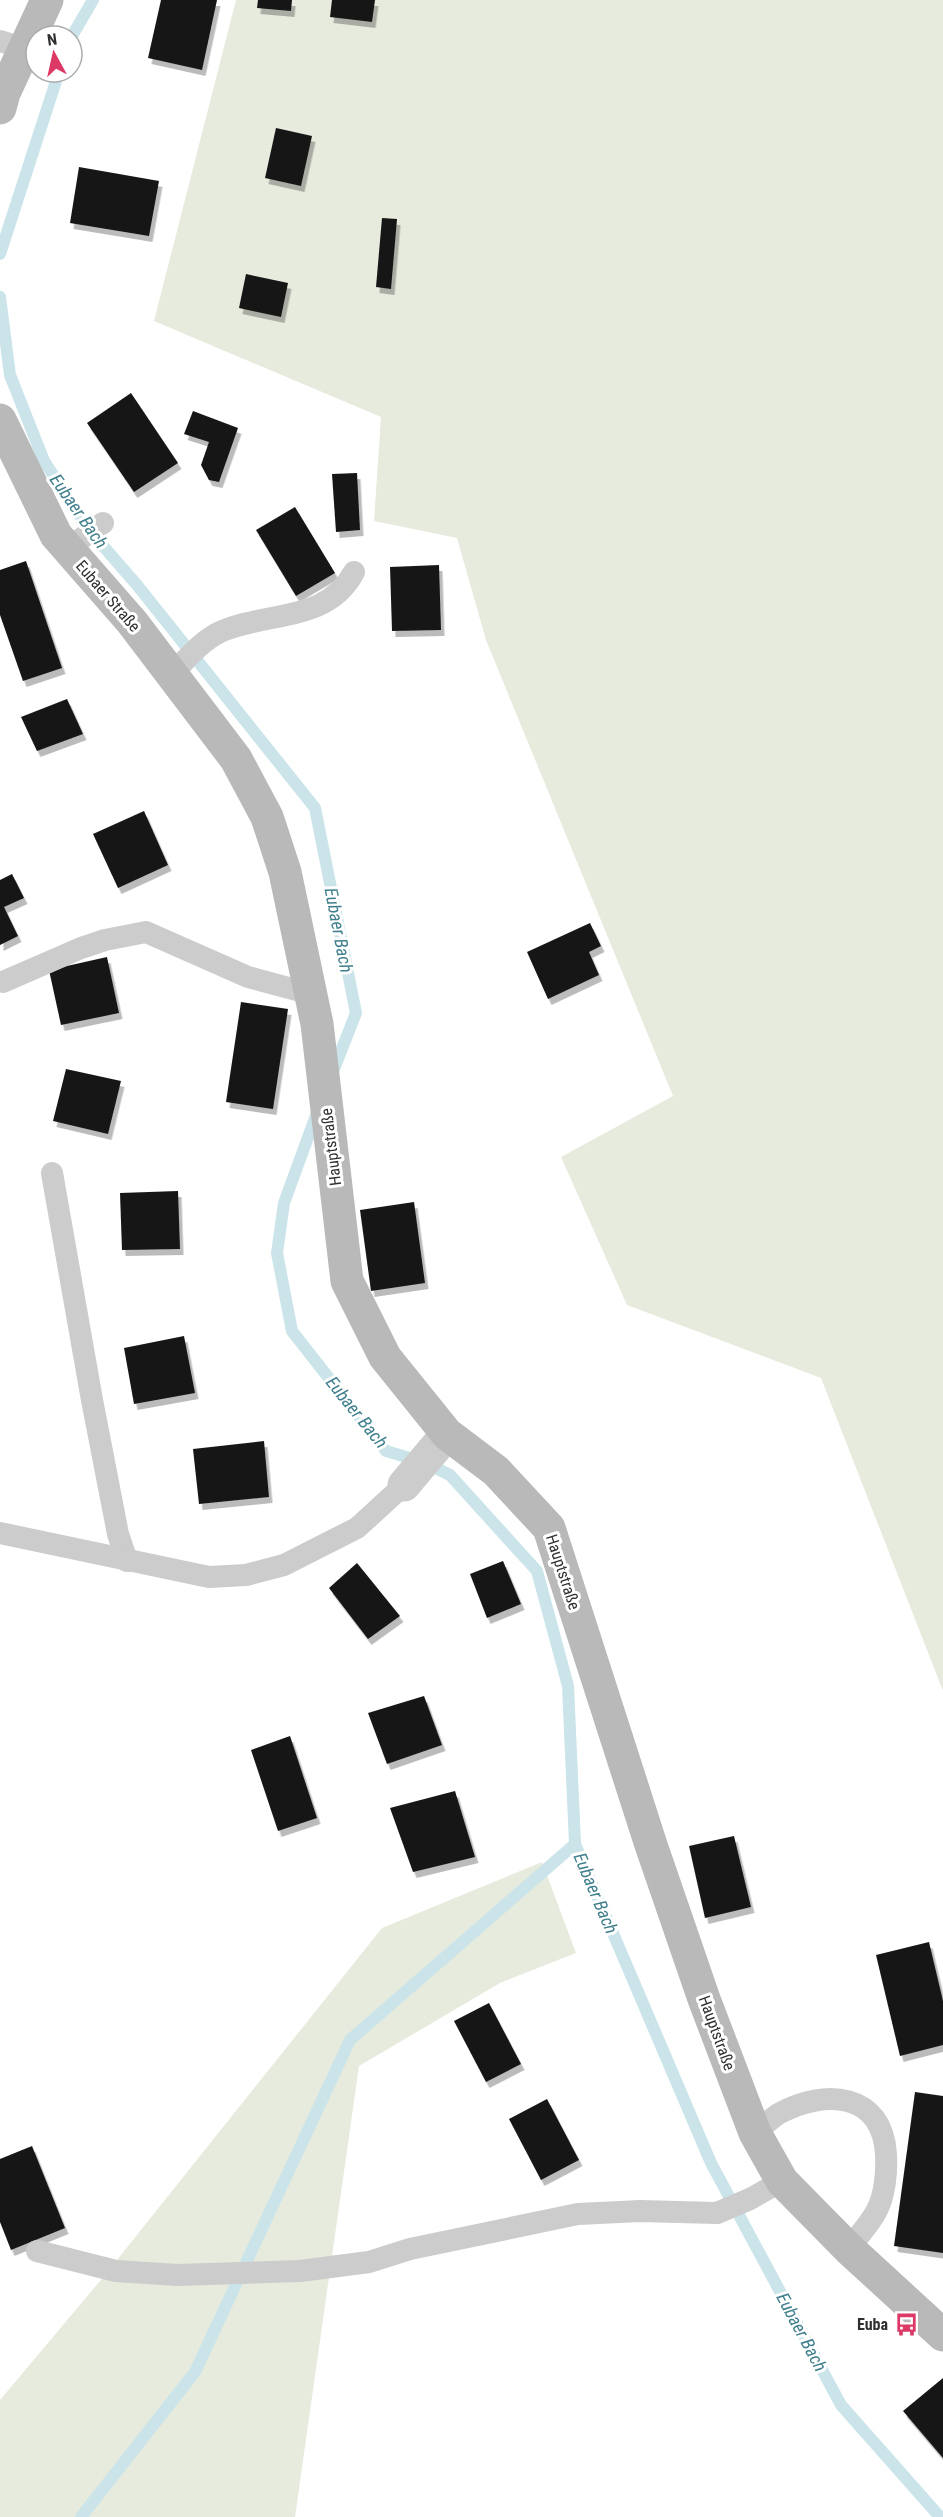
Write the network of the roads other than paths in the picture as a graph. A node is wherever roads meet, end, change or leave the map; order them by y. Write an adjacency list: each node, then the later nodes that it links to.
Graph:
1 (47, 0): 2 (street)
2 (12, 45): 3 (street)
3 (0, 108)
4 (0, 422): 6 (street, Eubaer Straße)
5 (103, 523): 6 (lane)
6 (67, 549): 8 (street, Eubaer Straße)
7 (354, 572): 8 (lane)
8 (172, 674): 9 (street, Eubaer Straße)
9 (236, 759): 11 (street, Hauptstraße)
10 (3, 982): 11 (lane)
11 (311, 994): 13 (street, Hauptstraße)
12 (52, 1173): 16 (lane)
13 (439, 1442): 14 (street); 17 (street, Hauptstraße)
14 (404, 1485): 16 (lane)
15 (0, 1533): 16 (lane)
16 (127, 1561)
17 (755, 2133): 18 (street, Hauptstraße); 19 (lane)
18 (782, 2181): 19 (street, Hauptstraße); 20 (lane)
19 (849, 2249): 21 (street, Hauptstraße)
20 (37, 2251)
21 (943, 2335)

